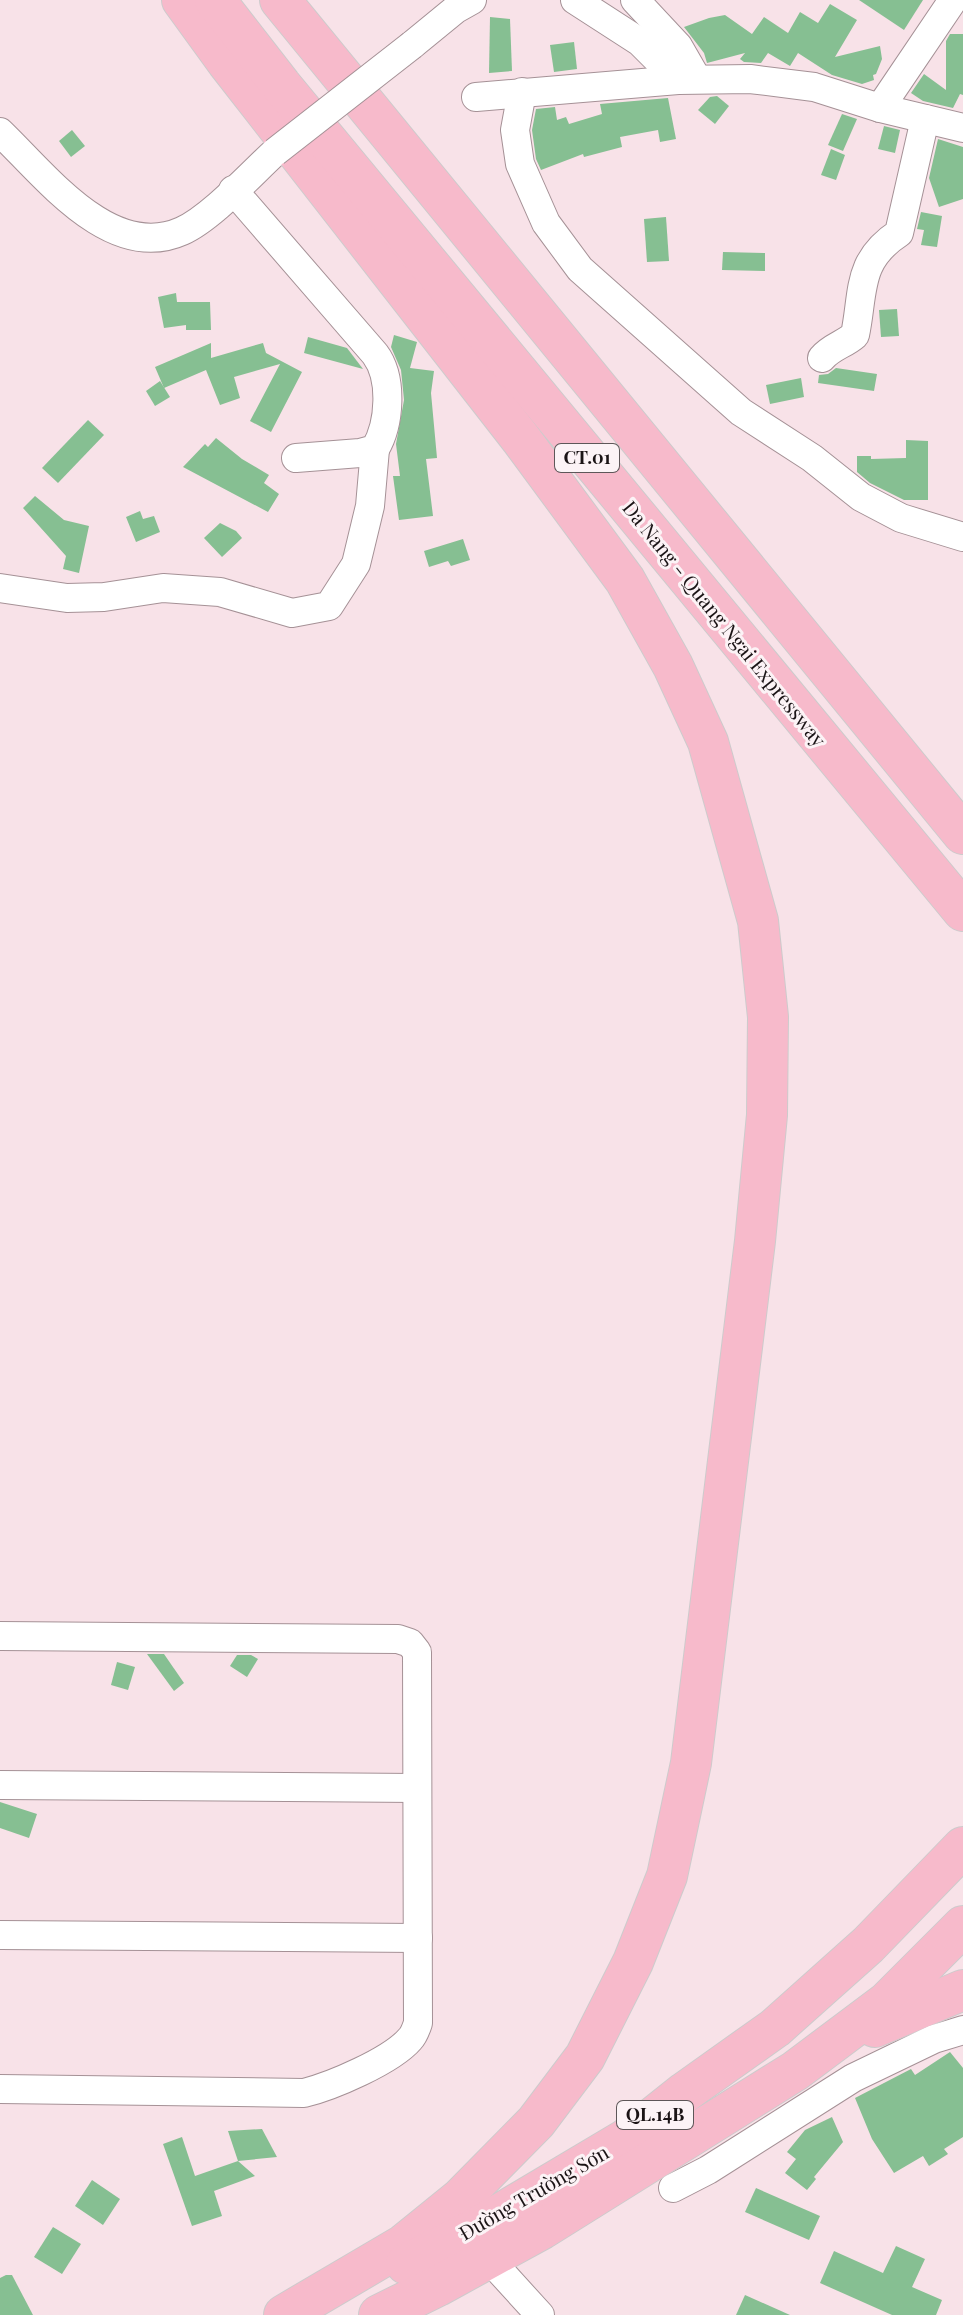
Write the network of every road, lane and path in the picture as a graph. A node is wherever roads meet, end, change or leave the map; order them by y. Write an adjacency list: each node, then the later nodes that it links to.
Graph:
1 (182, 0): 35 (highway)
2 (215, 0): 22 (highway, Da Nang - Quang Ngai Expressway / CT.01)
3 (280, 0): 21 (highway, CT.01)
4 (472, 0): 15 (street, bridge)
5 (575, 0): 8 (street)
6 (635, 0): 8 (street)
7 (953, 0): 11 (street)
8 (687, 79): 9 (street); 11 (street)
9 (522, 92): 10 (street); 19 (street)
10 (476, 97)
11 (880, 108): 12 (street)
12 (925, 119): 13 (street); 16 (street)
13 (963, 128)
14 (0, 132): 15 (street)
15 (233, 190): 17 (street)
16 (822, 358)
17 (375, 449): 18 (street); 20 (street)
18 (296, 458)
19 (963, 537)
20 (0, 588)
21 (963, 834)
22 (963, 911)
23 (0, 1636): 25 (street)
24 (0, 1785): 25 (street)
25 (417, 1788): 29 (street)
26 (963, 1847): 34 (highway, Đường Trường Sơn / QL.14B)
27 (963, 1926): 33 (highway, Đường Trường Sơn / QL.14B)
28 (0, 1935): 29 (street)
29 (418, 1938): 32 (street)
30 (963, 1990): 33 (highway)
31 (963, 2030): 33 (street)
32 (0, 2089)
33 (661, 2175): 34 (highway, Đường Trường Sơn / QL.14B)
34 (481, 2244): 36 (highway, Đường Trường Sơn / QL.14B); 37 (highway, Đường Trường Sơn / QL.14B); 38 (street)
35 (284, 2315)
36 (299, 2315)
37 (379, 2315)
38 (540, 2315)

